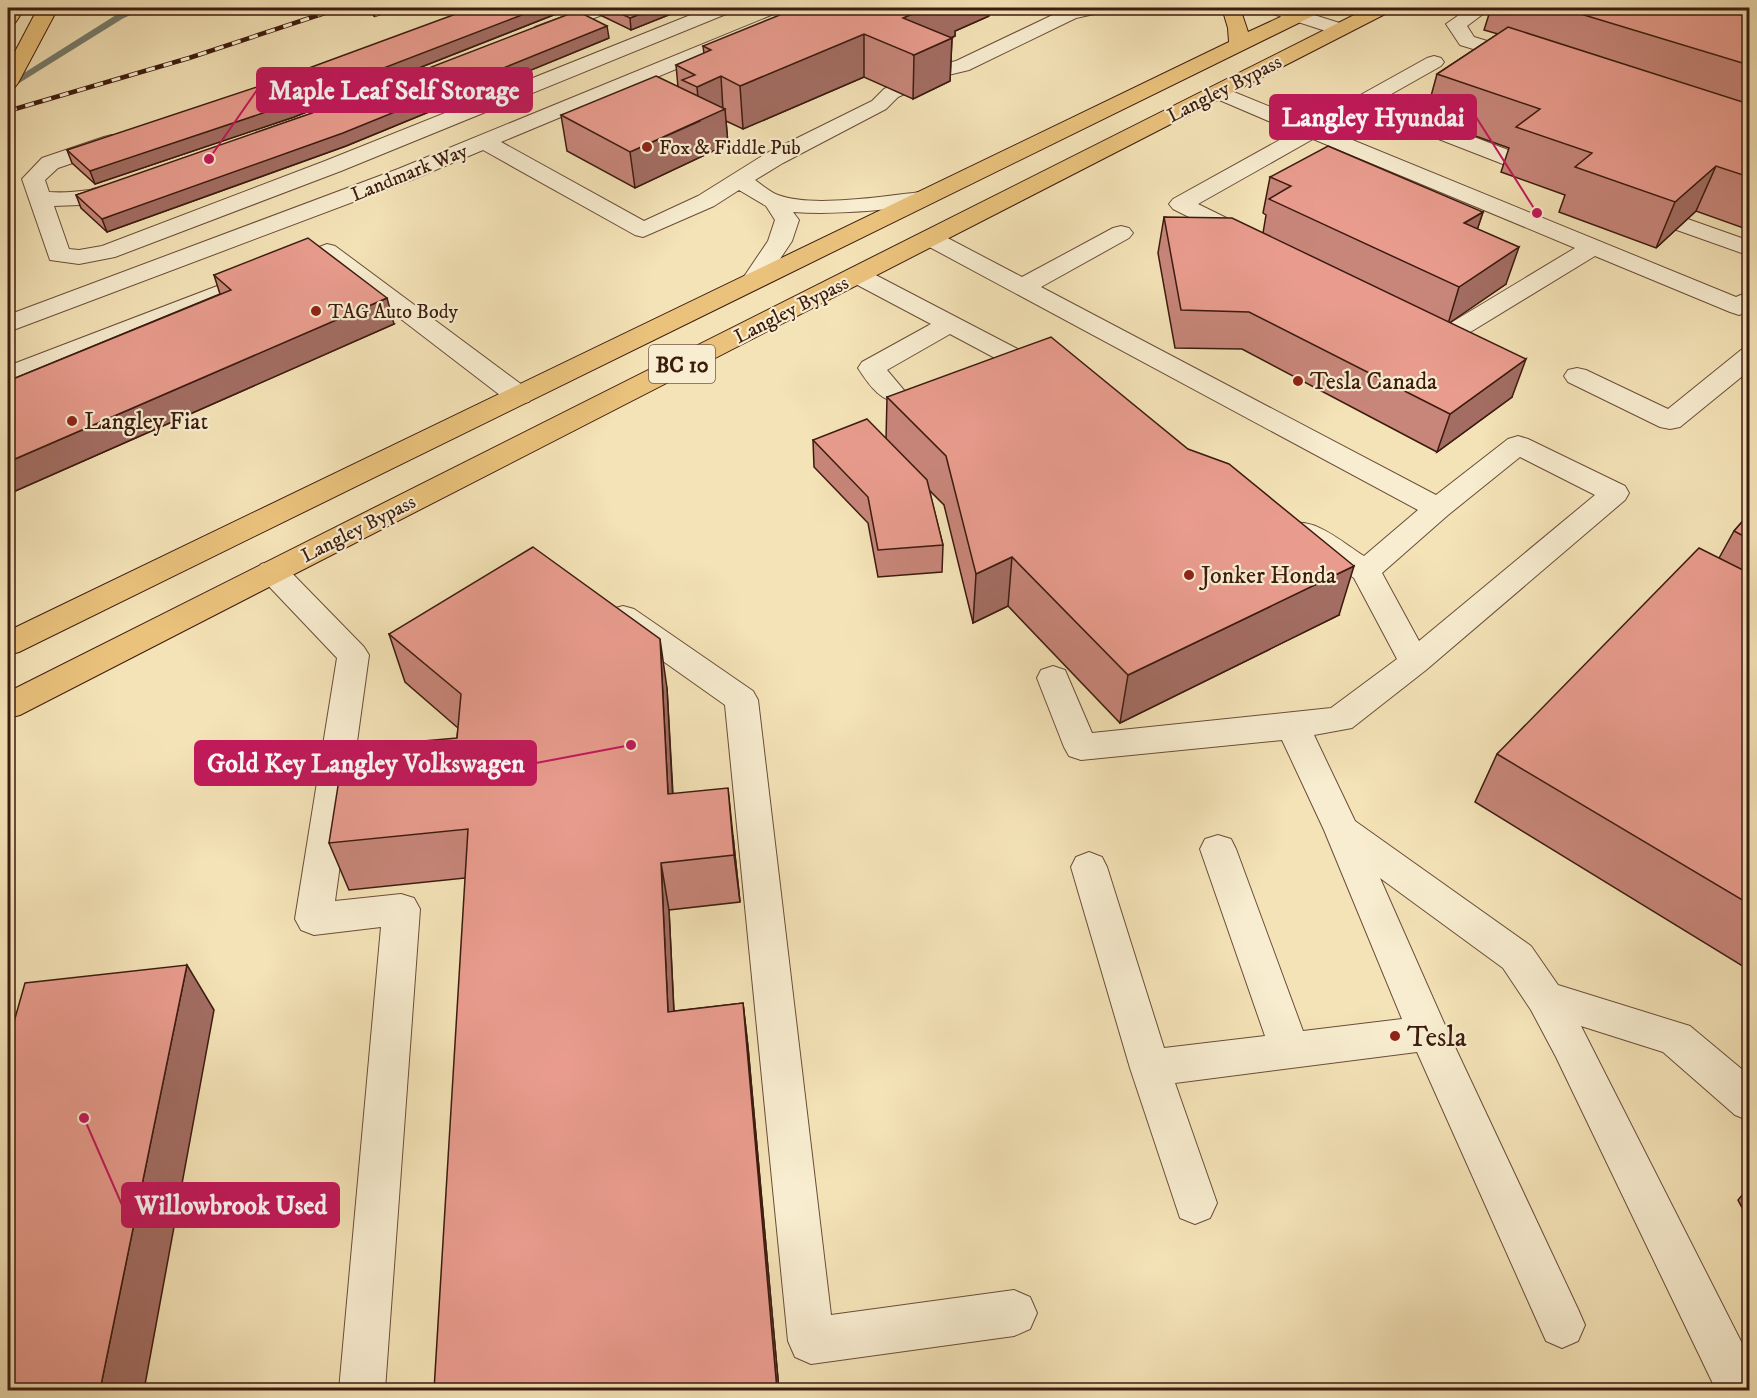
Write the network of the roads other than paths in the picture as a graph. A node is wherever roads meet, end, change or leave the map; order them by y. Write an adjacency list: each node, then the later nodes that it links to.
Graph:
1 (15, 8): 14 (main road)
2 (48, 8): 20 (main road)
3 (603, 8): 16 (street)
4 (724, 8): 29 (street)
5 (806, 8): 25 (street, Landmark Way)
6 (1096, 8): 12 (street)
7 (1231, 8): 17 (main road)
8 (1274, 8): 13 (street)
9 (1319, 8): 15 (street)
10 (1382, 8): 15 (main road, Langley Bypass / BC 10)
11 (1481, 8): 19 (street)
12 (1071, 11): 27 (street)
13 (1306, 12): 15 (street); 17 (main road, Langley Bypass / BC 10)
14 (8, 19)
15 (1348, 25): 21 (main road, Langley Bypass / BC 10)
16 (526, 38)
17 (1239, 43): 30 (main road, Langley Bypass / BC 10)
18 (1434, 62): 22 (street)
19 (1546, 66)
20 (8, 83)
21 (1218, 92): 23 (street); 34 (main road, Langley Bypass / BC 10)
22 (1362, 102): 23 (street); 26 (street)
23 (1312, 131): 35 (street); 36 (street)
24 (129, 136): 29 (street)
25 (484, 142): 27 (street); 43 (street, Landmark Way)
26 (1516, 161)
27 (740, 181): 31 (street)
28 (134, 184): 29 (street)
29 (39, 197)
30 (921, 199): 31 (street); 39 (main road, Langley Bypass / BC 10)
31 (775, 201): 39 (street)
32 (1682, 224): 37 (street)
33 (1122, 233): 40 (street)
34 (930, 238): 38 (main road, Langley Bypass / BC 10); 40 (street)
35 (1266, 247)
36 (1593, 247): 41 (street); 42 (street)
37 (1749, 249)
38 (857, 275): 44 (street); 53 (main road, Langley Bypass / BC 10)
39 (753, 281): 50 (main road, Langley Bypass / BC 10)
40 (1022, 287): 51 (street)
41 (1746, 306)
42 (1403, 316)
43 (8, 324)
44 (950, 324): 48 (street); 49 (street)
45 (1749, 356): 47 (street)
46 (8, 375): 50 (street)
47 (1577, 376)
48 (1070, 389)
49 (895, 395)
50 (519, 396): 56 (main road, Langley Bypass / BC 10)
51 (1438, 508): 54 (street); 57 (street)
52 (1284, 520): 54 (street)
53 (272, 571): 59 (main road, Langley Bypass / BC 10); 72 (street)
54 (1366, 571): 57 (street)
55 (593, 595): 70 (street)
56 (8, 644)
57 (1415, 662): 60 (street)
58 (1053, 678): 60 (street)
59 (8, 706)
60 (1293, 726): 61 (street)
61 (1342, 830): 64 (street); 65 (street)
62 (1218, 849): 66 (street)
63 (1089, 867): 67 (street)
64 (1545, 998): 68 (street); 73 (street)
65 (1428, 1033): 66 (street); 71 (street)
66 (1290, 1051): 67 (street)
67 (1150, 1068): 69 (street)
68 (1749, 1102)
69 (1195, 1203)
70 (1014, 1313)
71 (1563, 1325)
72 (362, 1390)
73 (1740, 1390)

